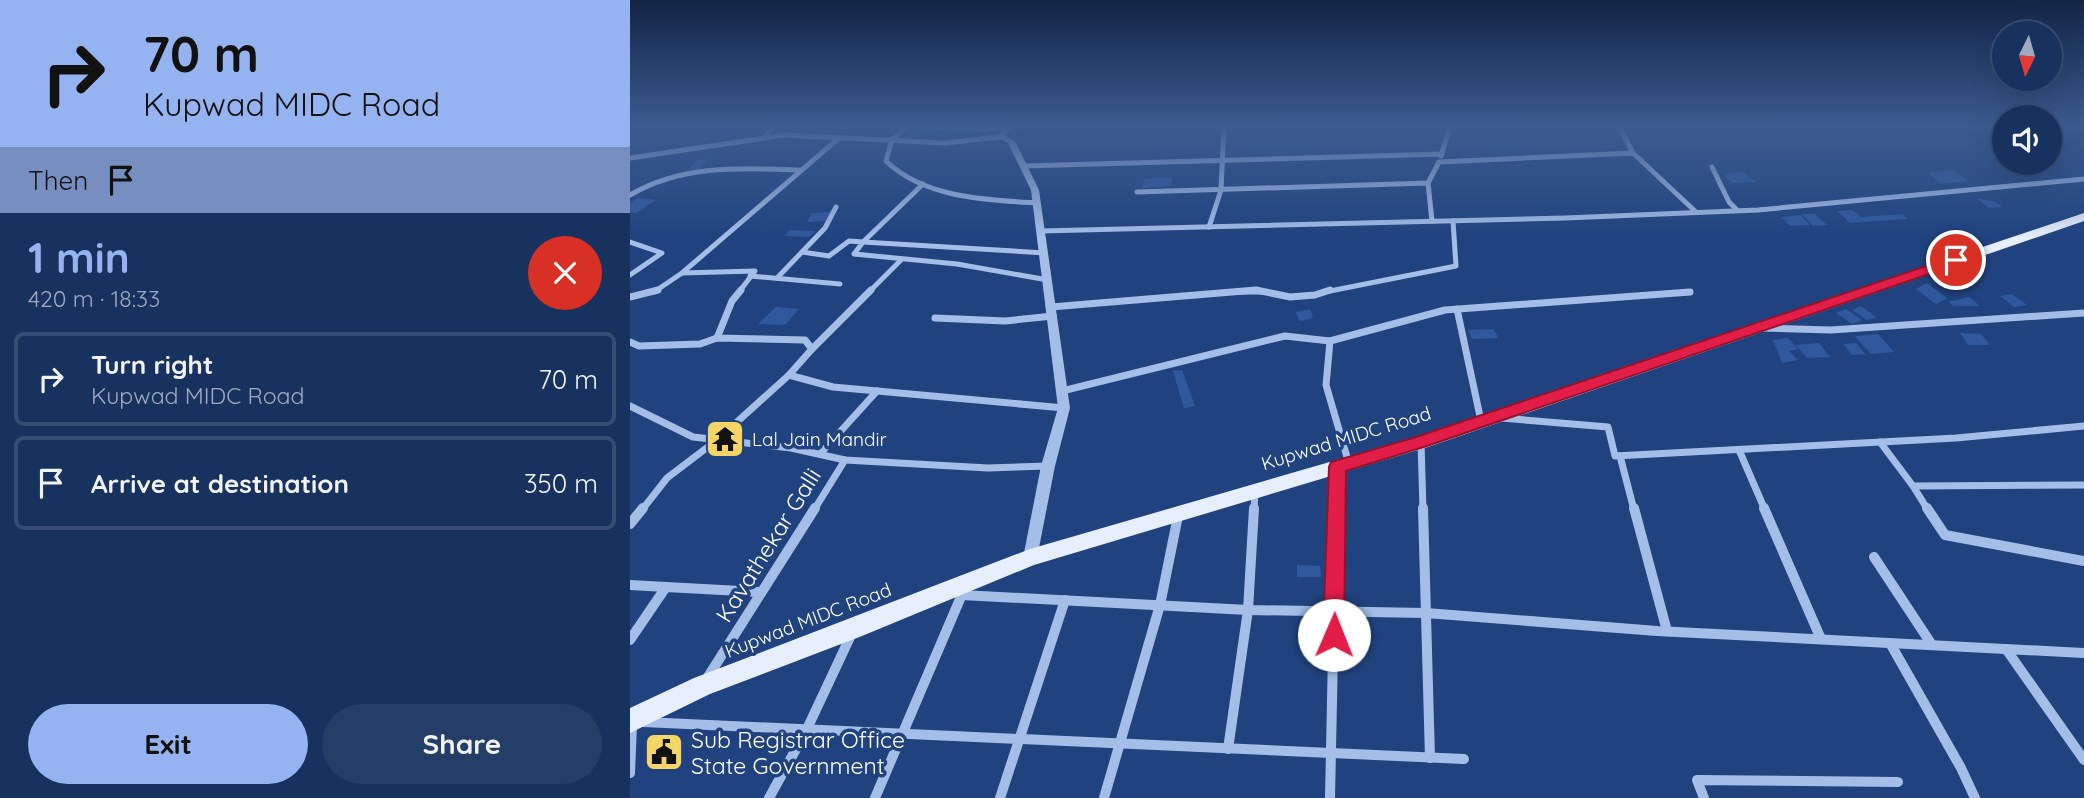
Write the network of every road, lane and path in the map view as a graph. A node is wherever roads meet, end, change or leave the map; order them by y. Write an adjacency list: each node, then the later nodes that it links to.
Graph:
1 (810, 163): 10 (street)
2 (887, 163): 13 (street)
3 (1023, 163): 8 (street)
4 (1115, 163): 8 (street)
5 (1222, 163): 14 (street)
6 (1438, 163): 12 (street)
7 (1644, 163): 20 (street)
8 (1024, 166): 17 (street)
9 (1712, 167): 19 (street)
10 (802, 170): 16 (street); 31 (street)
11 (2084, 179): 19 (street)
12 (1428, 183): 14 (street); 23 (street)
13 (923, 184): 17 (street); 27 (street)
14 (1221, 190): 15 (street); 24 (street)
15 (1137, 192)
16 (630, 195)
17 (1037, 203): 25 (street)
18 (836, 207): 28 (street)
19 (1737, 211): 20 (street)
20 (1696, 212): 22 (street)
21 (2084, 218): 43 (main road, Kupwad MIDC Road)
22 (1453, 220): 23 (street); 40 (street)
23 (1432, 221): 24 (street)
24 (1209, 227): 25 (street)
25 (1041, 231): 29 (street)
26 (630, 242): 32 (street)
27 (863, 242): 28 (street); 29 (street); 30 (street)
28 (802, 252): 34 (street)
29 (1045, 253): 35 (street)
30 (901, 260): 35 (street); 47 (street)
31 (682, 273): 33 (street); 38 (street)
32 (630, 275)
33 (750, 276): 34 (street); 44 (street)
34 (777, 278): 36 (street)
35 (1048, 279): 40 (street)
36 (840, 284)
37 (1690, 292): 39 (street)
38 (630, 298)
39 (1457, 309): 45 (street); 53 (street)
40 (1052, 312): 42 (street); 50 (street)
41 (2084, 313): 43 (street)
42 (935, 318)
43 (1752, 328): 53 (main road, Kupwad MIDC Road)
44 (717, 338): 46 (street); 47 (street)
45 (1330, 341): 50 (street); 62 (street)
46 (630, 342)
47 (812, 349): 48 (street)
48 (789, 374): 49 (street); 55 (street)
49 (877, 391): 52 (street); 59 (street)
50 (1062, 391): 52 (street)
51 (630, 407): 55 (street)
52 (1064, 408): 63 (street)
53 (1487, 419): 56 (main road, Kupwad MIDC Road); 60 (street)
54 (2084, 426): 57 (street)
55 (717, 440): 59 (street); 68 (street)
56 (1421, 442): 62 (main road, Kupwad MIDC Road); 80 (street)
57 (1880, 442): 58 (street); 65 (street)
58 (1739, 450): 60 (street); 83 (street)
59 (820, 454): 61 (street)
60 (1620, 456): 82 (street)
61 (845, 460): 63 (street); 75 (street, Kavathekar Galli)
62 (1343, 465): 66 (main road, Kupwad MIDC Road); 79 (street)
63 (1048, 466): 70 (street)
64 (2084, 485): 65 (street)
65 (1913, 486): 71 (street)
66 (1255, 492): 67 (main road, Kupwad MIDC Road); 78 (street)
67 (1178, 516): 70 (main road, Kupwad MIDC Road); 77 (street)
68 (630, 524)
69 (1874, 557): 86 (street)
70 (1030, 558): 74 (main road, Kupwad MIDC Road)
71 (2084, 561)
72 (630, 585): 73 (street)
73 (666, 587): 75 (street); 84 (street)
74 (964, 589): 76 (street); 81 (main road, Kupwad MIDC Road); 92 (street)
75 (759, 592): 89 (street, Kavathekar Galli)
76 (1065, 600): 77 (street); 93 (street)
77 (1160, 605): 78 (street); 94 (street)
78 (1248, 610): 79 (street); 95 (street)
79 (1334, 611): 80 (street); 96 (street)
80 (1426, 613): 82 (street); 97 (street)
81 (854, 629): 89 (main road, Kupwad MIDC Road); 91 (street)
82 (1667, 631): 83 (street)
83 (1821, 639): 85 (street)
84 (630, 640)
85 (1890, 643): 86 (street); 108 (street)
86 (1932, 645): 87 (street)
87 (2006, 649): 88 (street); 99 (street)
88 (2084, 653)
89 (702, 686): 90 (main road, Kupwad MIDC Road)
90 (631, 721): 91 (street); 100 (street)
91 (806, 731): 92 (street); 102 (street)
92 (904, 735): 93 (street); 103 (street)
93 (1019, 740): 94 (street); 104 (street)
94 (1119, 744): 95 (street); 105 (street)
95 (1228, 749): 96 (street)
96 (1331, 754): 97 (street); 106 (street)
97 (1430, 758): 98 (street)
98 (1464, 759)
99 (2084, 760)
100 (630, 773)
101 (1898, 782): 107 (street)
102 (769, 798)
103 (875, 798)
104 (1000, 798)
105 (1104, 798)
106 (1330, 798)
107 (1704, 798)
108 (1975, 798)

